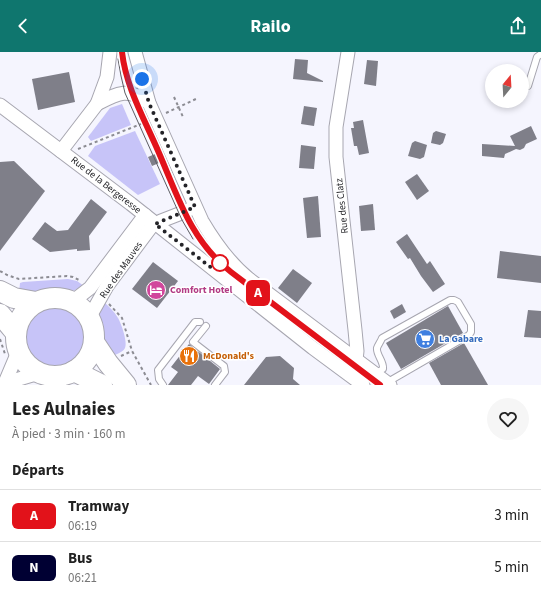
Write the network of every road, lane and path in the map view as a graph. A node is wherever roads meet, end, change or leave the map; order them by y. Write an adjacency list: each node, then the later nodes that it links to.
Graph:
1 (110, 52): 9 (street)
2 (134, 52): 8 (street)
3 (348, 52): 32 (street, Rue des Clatz)
4 (541, 54): 5 (lane)
5 (529, 83)
6 (174, 97): 11 (path)
7 (198, 98): 11 (path)
8 (149, 103): 9 (street); 16 (street)
9 (97, 104): 15 (street)
10 (0, 105): 15 (street, Rue de la Bergeresse)
11 (178, 107): 12 (path); 13 (path)
12 (160, 116)
13 (183, 117)
14 (152, 119): 15 (path)
15 (64, 147): 17 (street, Rue de la Bergeresse)
16 (195, 207): 18 (street); 32 (street)
17 (145, 215): 18 (street, Rue de la Bergeresse); 20 (street, Rue des Mauves)
18 (155, 224): 22 (street, Rue des Mauves); 43 (street, Rue de la Bergeresse)
19 (0, 271): 20 (path)
20 (90, 288): 24 (street, Rue des Mauves)
21 (0, 291): 23 (main road)
22 (101, 297): 26 (street, Rue des Mauves); 29 (path)
23 (36, 302): 24 (main road); 27 (main road)
24 (72, 302): 26 (main road)
25 (0, 314): 27 (main road)
26 (90, 318): 28 (main road)
27 (16, 332): 30 (main road)
28 (94, 342): 34 (main road); 39 (main road)
29 (132, 351): 31 (path); 40 (path)
30 (18, 352): 34 (main road); 36 (street)
31 (115, 359)
32 (356, 360): 33 (street)
33 (374, 374): 35 (street); 35 (lane)
34 (57, 376): 37 (street); 38 (main road)
35 (388, 384)
36 (4, 385)
37 (10, 385)
38 (102, 385)
39 (126, 385)
40 (152, 385)
41 (163, 385): 42 (lane)
42 (215, 385)
43 (363, 385)

